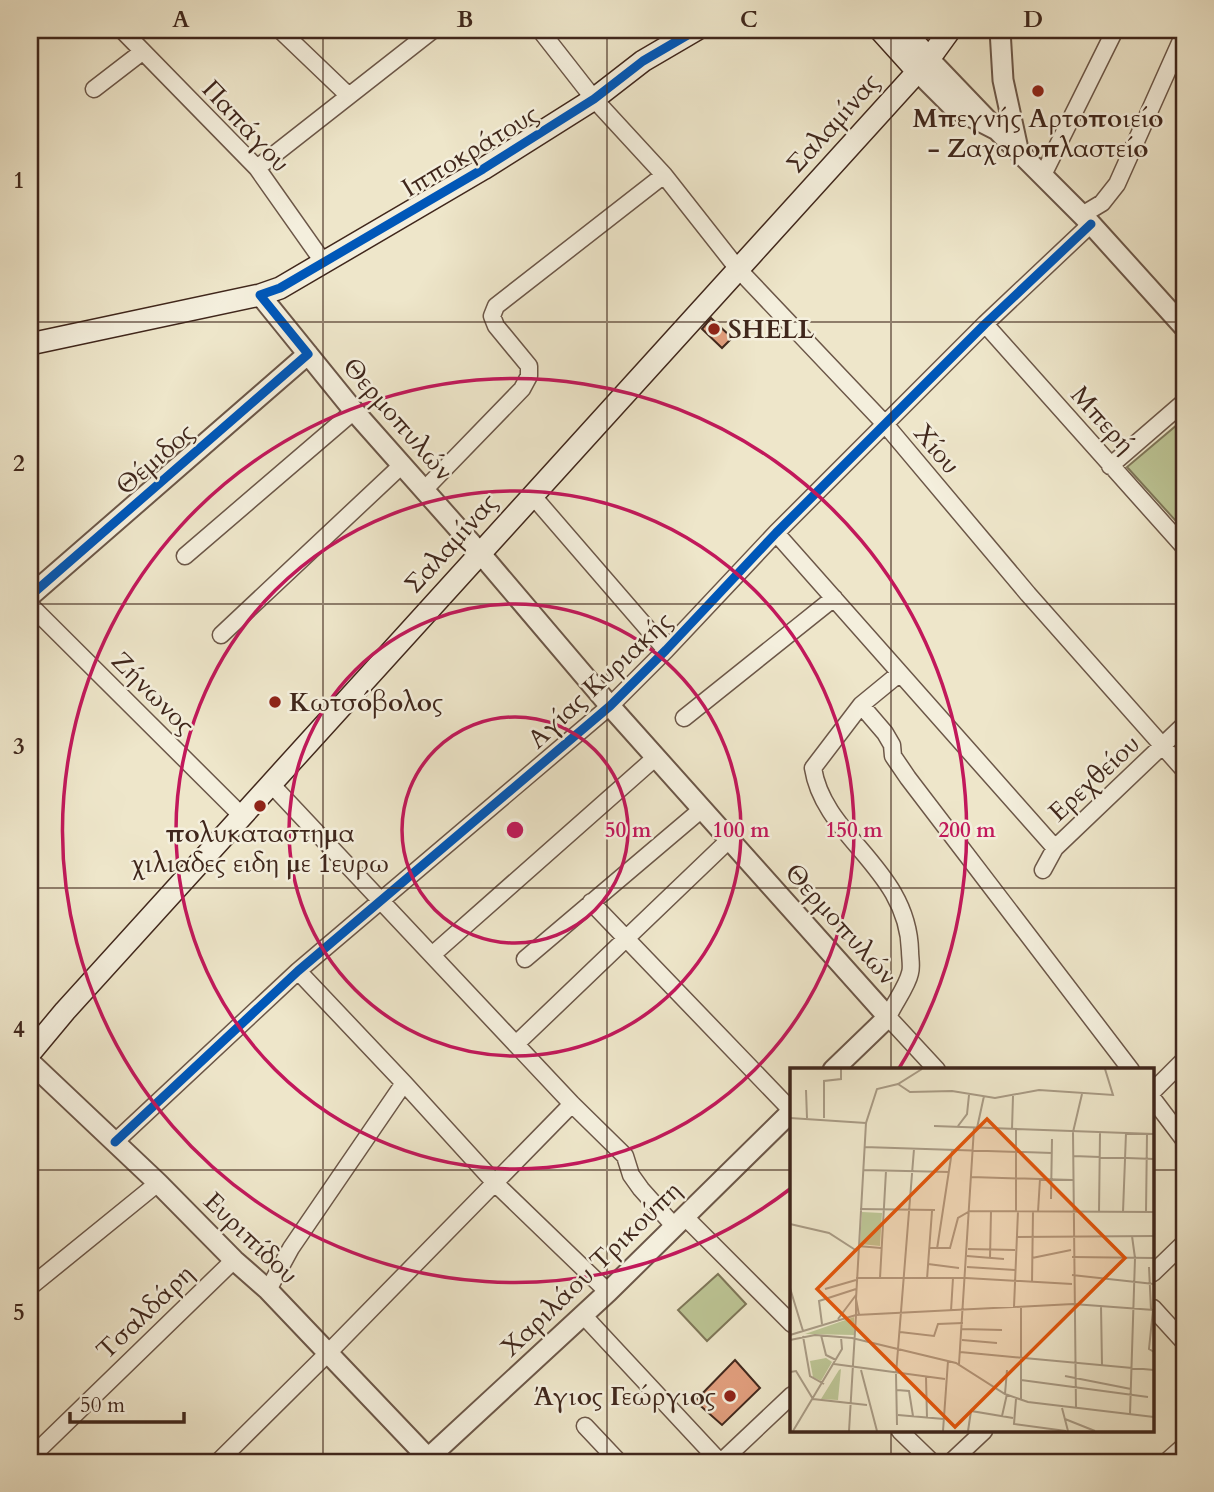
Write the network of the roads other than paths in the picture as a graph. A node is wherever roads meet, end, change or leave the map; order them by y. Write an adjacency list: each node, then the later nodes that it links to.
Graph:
1 (122, 30): 13 (street, Παπάγου)
2 (280, 30): 16 (street)
3 (433, 30): 16 (street)
4 (540, 30): 17 (street, Χίου)
5 (696, 30): 17 (main road, Ιπποκράτους)
6 (880, 30): 14 (main road)
7 (904, 30): 14 (main road)
8 (950, 30): 14 (main road, Σαλαμίνας)
9 (999, 30): 18 (street)
10 (1115, 30): 21 (street)
11 (1167, 30): 12 (street)
12 (1184, 36): 22 (street, Αγίας Κυριακής)
13 (142, 52): 15 (street); 19 (street, Παπάγου)
14 (923, 65): 18 (street); 24 (main road, Σαλαμίνας)
15 (94, 89)
16 (349, 96): 19 (street)
17 (594, 99): 20 (street, Χίου); 23 (main road, Ιπποκράτους)
18 (1018, 149): 21 (street)
19 (257, 168): 23 (street, Παπάγου)
20 (664, 175): 24 (street, Χίου); 35 (street)
21 (1044, 175): 22 (street)
22 (1086, 220): 26 (street, Αγίας Κυριακής); 27 (street)
23 (324, 263): 25 (main road, Ιπποκράτους)
24 (738, 269): 32 (street, Χίου); 36 (main road, Σαλαμίνας)
25 (260, 295): 28 (main road, Ιπποκράτους); 29 (street, Θερμοπυλών)
26 (985, 324): 32 (street, Αγίας Κυριακής); 34 (street, Μπερή)
27 (1184, 327)
28 (30, 344)
29 (308, 354): 31 (street, Θερμοπυλών); 41 (street, Θέμιδος)
30 (1184, 402): 34 (street)
31 (354, 411): 33 (street, Θερμοπυλών); 40 (street)
32 (885, 424): 37 (street, Αγίας Κυριακής); 51 (street, Χίου)
33 (402, 465): 35 (street, Θερμοπυλών); 44 (street)
34 (1110, 466): 38 (street, Μπερή)
35 (424, 490): 39 (street, Θερμοπυλών)
36 (531, 495): 39 (main road, Σαλαμίνας); 45 (street)
37 (776, 533): 42 (street); 45 (street, Αγίας Κυριακής)
38 (1184, 547)
39 (480, 553): 48 (street, Θερμοπυλών); 54 (main road, Σαλαμίνας)
40 (185, 556)
41 (30, 596)
42 (834, 598): 46 (street); 49 (street)
43 (30, 605): 56 (street, Ζήνωνος)
44 (221, 635)
45 (666, 650): 48 (street, Αγίας Κυριακής)
46 (900, 673): 47 (street); 58 (street)
47 (861, 705): 66 (street); 73 (street)
48 (610, 706): 52 (street, Θερμοπυλών); 60 (street, Αγίας Κυριακής)
49 (684, 718)
50 (1184, 725): 51 (street, Ερεχθείου)
51 (1164, 745): 53 (street, Χίου); 58 (street, Ερεχθείου)
52 (656, 757): 55 (street, Θερμοπυλών); 63 (street)
53 (1184, 770)
54 (271, 784): 56 (main road, Σαλαμίνας); 60 (street)
55 (702, 808): 57 (street, Θερμοπυλών); 61 (street)
56 (242, 816): 68 (main road, Σαλαμίνας)
57 (730, 839): 62 (street); 66 (street, Θερμοπυλών)
58 (1055, 848): 59 (street, Ερεχθείου)
59 (1043, 870)
60 (380, 899): 63 (street); 65 (street, Αγίας Κυριακής)
61 (591, 902): 62 (street); 64 (street)
62 (626, 938): 67 (street); 78 (street)
63 (432, 955): 67 (street)
64 (525, 959)
65 (298, 971): 74 (street); 81 (street, Αγίας Κυριακής)
66 (888, 1017): 71 (street); 72 (street)
67 (516, 1044): 77 (street)
68 (30, 1053)
69 (1184, 1060): 75 (street)
70 (30, 1062): 81 (street, Ευριπίδου)
71 (835, 1068)
72 (935, 1068)
73 (1129, 1068)
74 (404, 1083): 83 (street); 89 (street)
75 (1154, 1090)
76 (1154, 1100): 80 (street)
77 (572, 1104): 83 (street); 84 (street)
78 (790, 1109)
79 (790, 1113): 84 (street, Χαριλάου Τρικούπη)
80 (1184, 1140)
81 (115, 1142): 82 (street, Ευριπίδου)
82 (158, 1183): 86 (street, Ευριπίδου); 88 (street)
83 (496, 1184): 90 (street); 95 (street)
84 (680, 1222): 90 (street, Χαριλάου Τρικούπη); 93 (street)
85 (1184, 1243): 87 (street)
86 (234, 1260): 89 (street, Ευριπίδου); 101 (street, Τσαλδάρη)
87 (1154, 1272)
88 (30, 1287)
89 (268, 1290): 95 (street, Ευριπίδου)
90 (608, 1292): 92 (street, Χαριλάου Τρικούπη)
91 (1154, 1309): 94 (street)
92 (583, 1315): 102 (street, Χαριλάου Τρικούπη); 105 (street)
93 (790, 1322)
94 (1184, 1342)
95 (329, 1352): 102 (street, Ευριπίδου); 103 (street)
96 (790, 1397): 105 (street)
97 (585, 1426): 104 (street)
98 (902, 1432): 106 (street)
99 (983, 1432): 107 (street)
100 (1184, 1446): 108 (street)
101 (30, 1458)
102 (428, 1461)
103 (218, 1462)
104 (619, 1462)
105 (721, 1462)
106 (932, 1462)
107 (951, 1462)
108 (1166, 1462)

